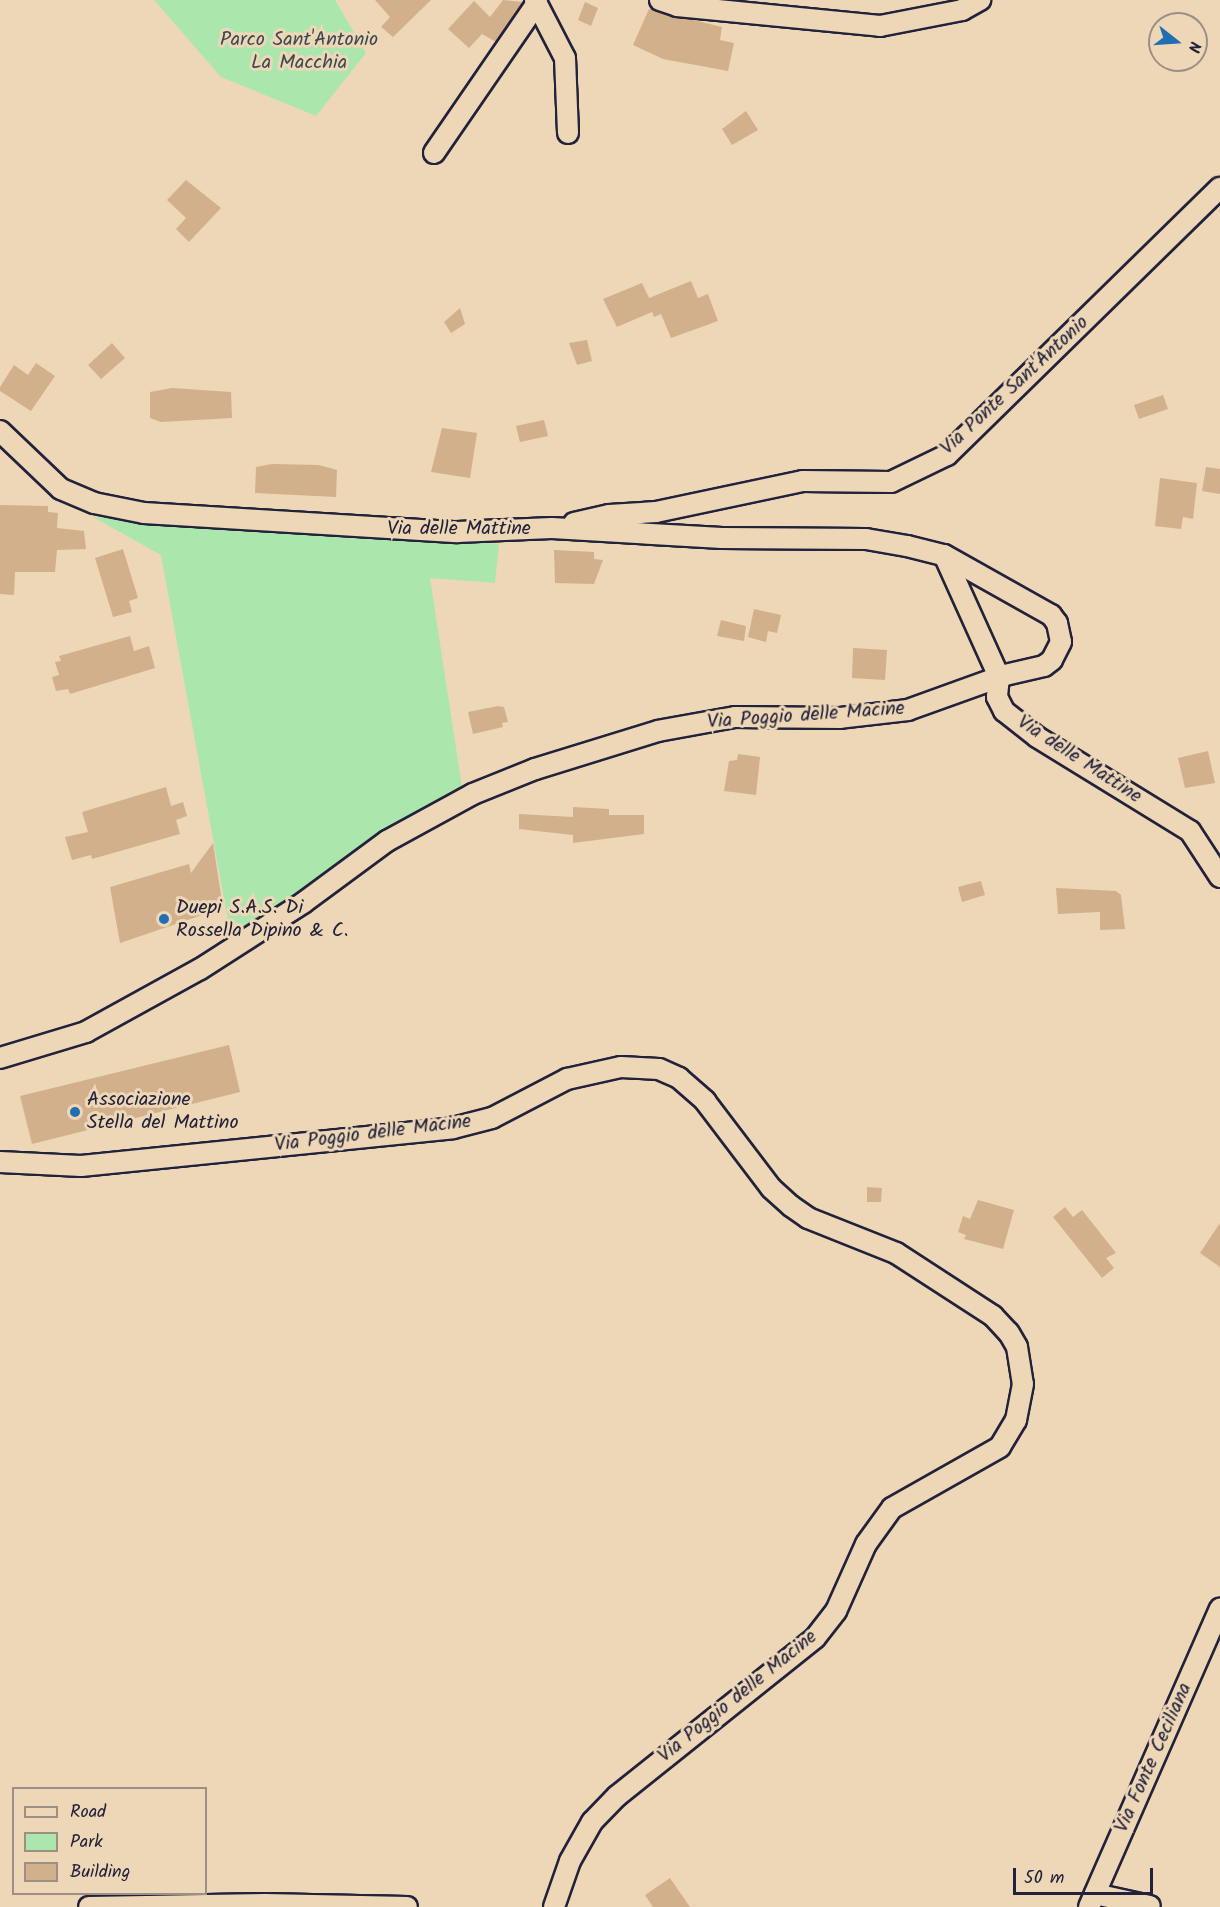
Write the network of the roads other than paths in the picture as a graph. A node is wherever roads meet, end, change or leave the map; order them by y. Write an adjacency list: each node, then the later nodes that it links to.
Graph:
1 (660, 0): 2 (street)
2 (980, 0)
3 (536, 2): 4 (street); 5 (street)
4 (568, 133)
5 (435, 153)
6 (1220, 188): 8 (street, Via Ponte Sant'Antonio)
7 (0, 431): 8 (street, Via delle Mattine)
8 (552, 528): 9 (street, Via delle Mattine)
9 (944, 555): 10 (street, Via delle Mattine); 10 (street, Via delle Mattine)
10 (1002, 676): 11 (street, Via delle Mattine); 12 (street, Via Poggio delle Macine)
11 (1220, 877)
12 (0, 1058)
13 (0, 1162): 19 (street, Via Poggio delle Macine)
14 (1220, 1608): 15 (street, Via Fonte Ceciliana)
15 (1092, 1900): 16 (street)
16 (1150, 1906)
17 (89, 1907): 18 (street)
18 (407, 1907)
19 (554, 1907)

